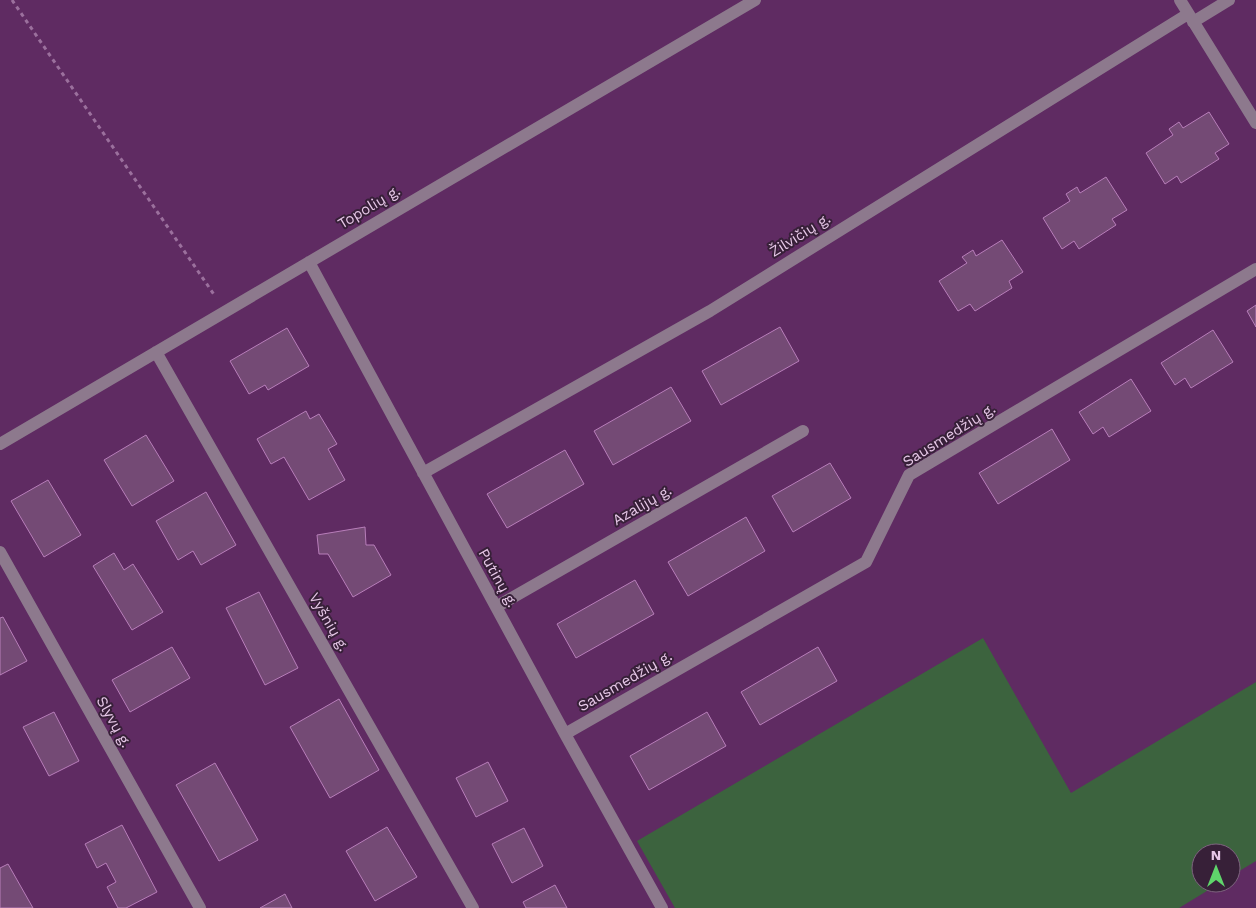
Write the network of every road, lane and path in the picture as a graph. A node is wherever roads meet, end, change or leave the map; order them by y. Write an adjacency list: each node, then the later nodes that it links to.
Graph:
1 (12, 0): 9 (path)
2 (755, 0): 7 (street, Topolių g.)
3 (1180, 0): 5 (street)
4 (1229, 0): 5 (street, Žilvičių g.)
5 (1190, 18): 6 (street); 13 (street, Žilvičių g.)
6 (1256, 123)
7 (309, 262): 9 (street, Topolių g.); 13 (street, Putinų g.)
8 (1256, 269): 16 (street, Sausmedžių g.)
9 (226, 311): 10 (street, Topolių g.)
10 (156, 352): 12 (street, Topolių g.); 18 (street, Vyšnių g.)
11 (803, 431): 15 (street, Azalijų g.)
12 (0, 444)
13 (423, 473): 15 (street, Putinų g.)
14 (0, 552): 17 (street, Slyvų g.)
15 (496, 608): 16 (street, Putinų g.)
16 (565, 734): 19 (street, Putinų g.)
17 (200, 908)
18 (473, 908)
19 (662, 908)

